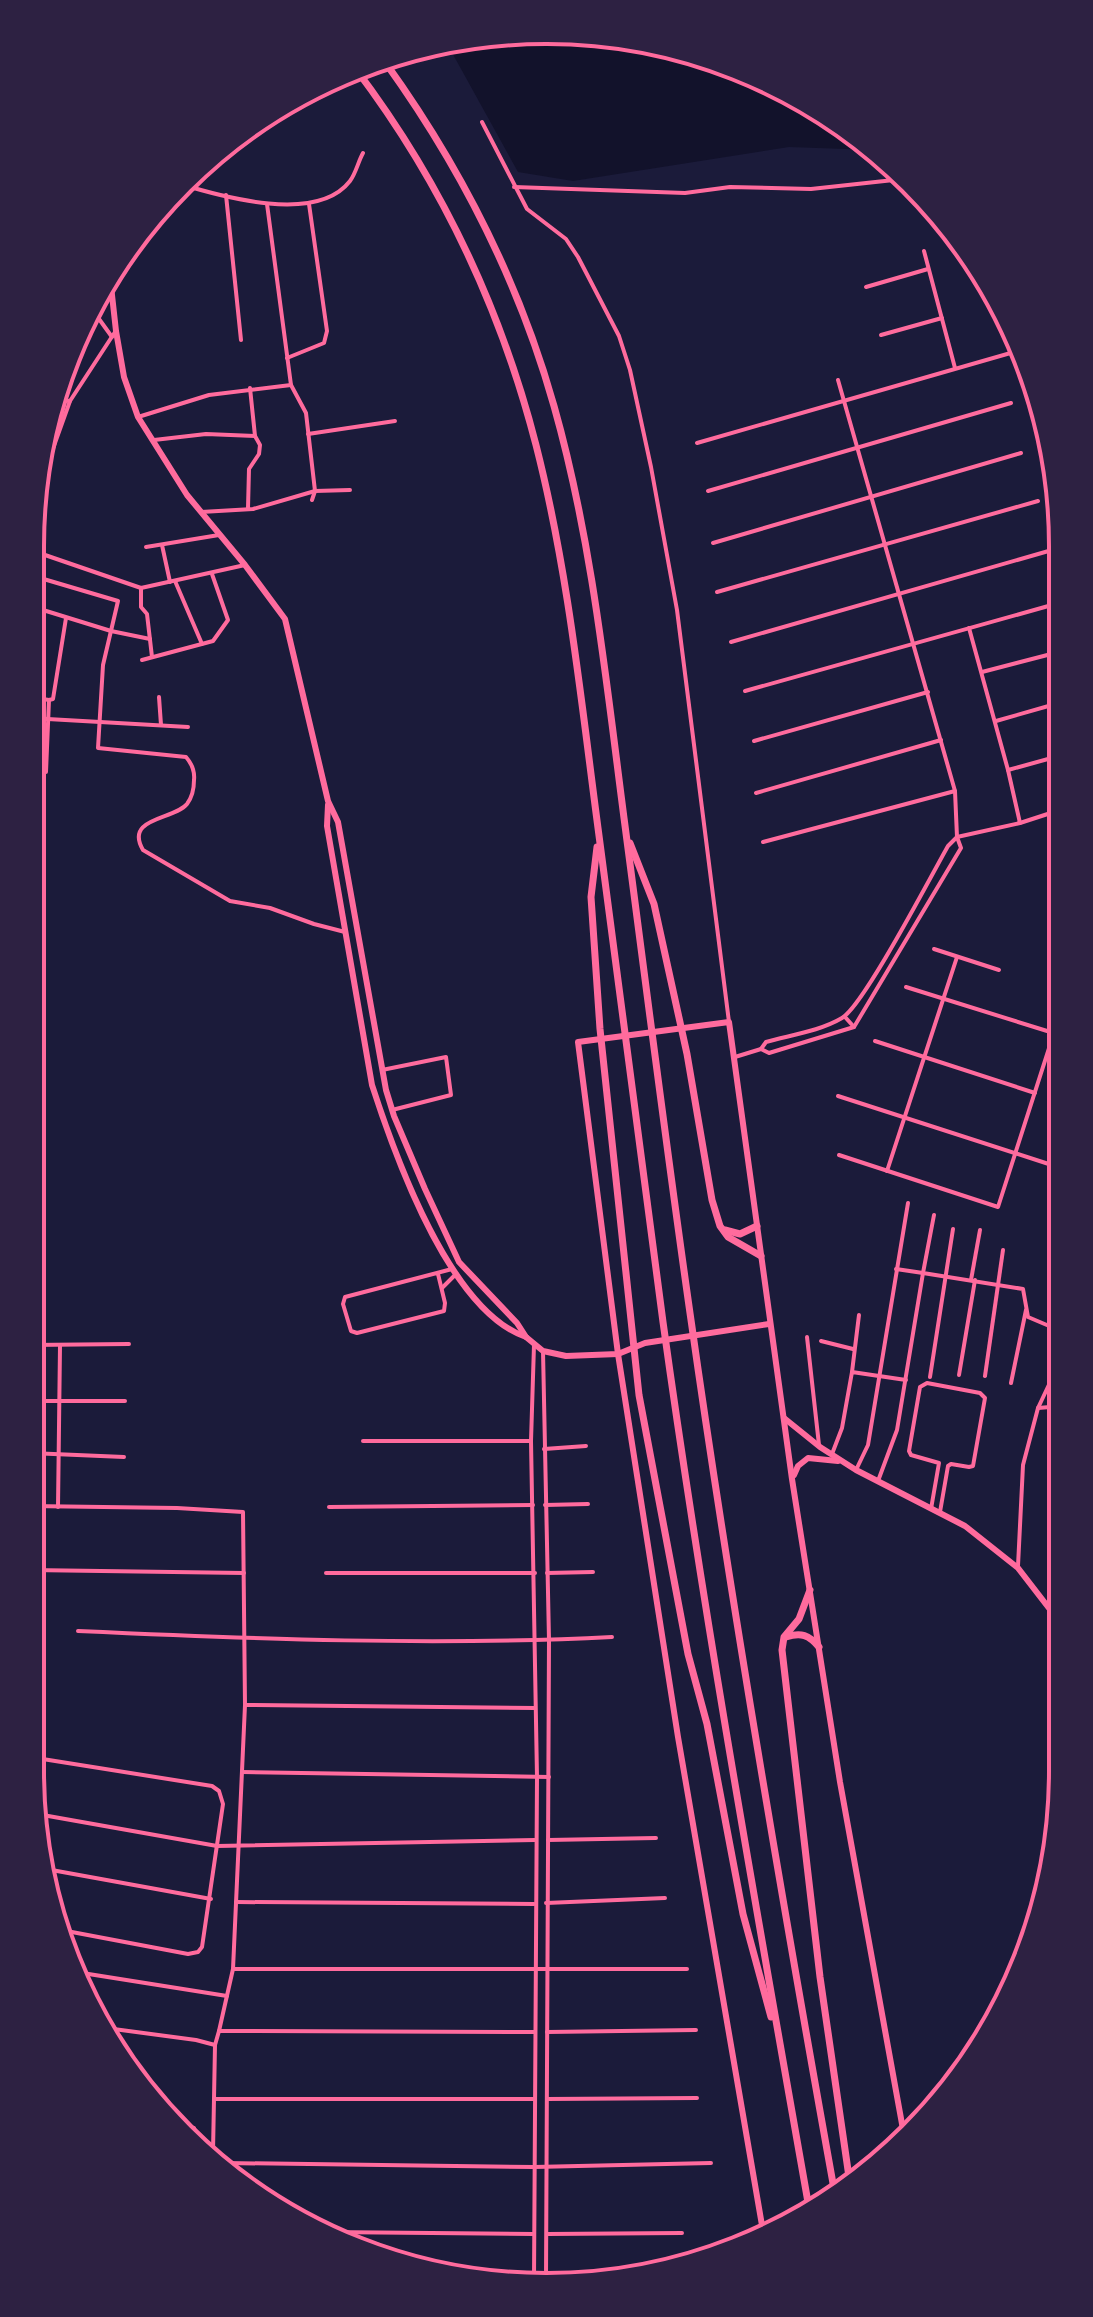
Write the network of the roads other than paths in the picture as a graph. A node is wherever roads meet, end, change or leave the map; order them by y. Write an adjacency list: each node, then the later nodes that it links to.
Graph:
1 (390, 69): 95 (highway)
2 (363, 79): 96 (highway)
3 (482, 122): 6 (street)
4 (363, 153): 10 (street)
5 (890, 180): 6 (street)
6 (514, 187): 108 (street)
7 (195, 188): 8 (street)
8 (226, 195): 9 (street); 19 (street)
9 (267, 204): 10 (street); 21 (street)
10 (309, 204): 21 (street)
11 (924, 251): 12 (street)
12 (928, 269): 13 (street); 16 (street)
13 (866, 287)
14 (112, 294): 17 (main road)
15 (99, 318): 17 (street)
16 (942, 318): 18 (street); 22 (street)
17 (114, 334): 28 (street); 30 (main road)
18 (881, 335)
19 (241, 340)
20 (1010, 353): 22 (street)
21 (287, 358): 24 (street)
22 (955, 368): 26 (street)
23 (838, 380): 26 (street)
24 (291, 385): 25 (street); 32 (street)
25 (250, 388): 30 (street); 33 (street)
26 (844, 399): 36 (street); 37 (street)
27 (66, 401): 28 (street)
28 (70, 401): 34 (street)
29 (1011, 403): 37 (street)
30 (138, 417): 35 (main road)
31 (395, 421): 32 (street)
32 (308, 434): 40 (street)
33 (255, 436): 35 (street); 45 (street)
34 (56, 440)
35 (152, 441): 46 (main road)
36 (697, 443)
37 (858, 449): 41 (street); 42 (street)
38 (1021, 453): 42 (street)
39 (350, 490): 40 (street)
40 (315, 491): 43 (street); 45 (street)
41 (708, 491)
42 (872, 496): 48 (street); 50 (street)
43 (312, 500)
44 (1038, 501): 50 (street)
45 (248, 509): 46 (street)
46 (201, 512): 47 (main road)
47 (220, 535): 49 (street); 54 (main road)
48 (713, 543)
49 (162, 544): 51 (street); 57 (street)
50 (886, 546): 59 (street); 60 (street)
51 (146, 547)
52 (1049, 551): 60 (street)
53 (45, 555): 58 (street)
54 (245, 565): 55 (street); 92 (main road)
55 (212, 574): 57 (street); 68 (street)
56 (44, 579): 65 (street)
57 (173, 582): 58 (street); 68 (street)
58 (141, 588): 66 (street)
59 (717, 592)
60 (899, 593): 67 (street); 69 (street)
61 (1049, 606): 64 (street)
62 (44, 611): 63 (street)
63 (66, 618): 65 (street); 78 (street)
64 (969, 628): 69 (street); 73 (street)
65 (111, 631): 66 (street); 82 (street)
66 (150, 639): 71 (street)
67 (731, 642)
68 (202, 644): 71 (street)
69 (914, 644): 74 (street); 75 (street)
70 (1049, 655): 73 (street)
71 (152, 657): 72 (street)
72 (142, 660)
73 (982, 672): 81 (street)
74 (745, 691)
75 (928, 692): 85 (street); 86 (street)
76 (159, 697): 83 (street)
77 (44, 699): 78 (street)
78 (49, 700): 80 (street)
79 (1049, 706): 81 (street)
80 (46, 720): 82 (street); 89 (street)
81 (995, 721): 88 (street)
82 (100, 722): 83 (street); 101 (street)
83 (161, 725): 84 (street)
84 (188, 727)
85 (941, 740): 90 (street); 91 (street)
86 (754, 741)
87 (1049, 759): 88 (street)
88 (1008, 770): 94 (street)
89 (44, 772)
90 (955, 791): 97 (street); 98 (street)
91 (756, 793)
92 (328, 801): 101 (main road); 116 (main road)
93 (1049, 814): 94 (street)
94 (1020, 823): 97 (street)
95 (626, 831): 127 (highway); 250 (highway)
96 (599, 836): 152 (highway); 238 (highway)
97 (957, 837): 99 (street); 100 (street)
98 (763, 842)
99 (917, 900): 100 (street); 107 (street)
100 (928, 906): 109 (street)
101 (346, 932): 134 (main road)
102 (934, 949): 103 (street)
103 (957, 957): 104 (street); 106 (street)
104 (999, 970)
105 (906, 987): 106 (street)
106 (943, 999): 110 (street); 115 (street)
107 (845, 1017): 109 (street); 112 (street)
108 (729, 1022): 114 (main road); 155 (main road)
109 (854, 1027): 112 (street)
110 (1049, 1032)
111 (875, 1041): 115 (street)
112 (761, 1049): 114 (street)
113 (1049, 1055): 117 (street)
114 (735, 1057): 128 (main road)
115 (924, 1057): 117 (street); 120 (street)
116 (381, 1071): 119 (main road); 119 (street)
117 (1035, 1093): 121 (street)
118 (838, 1096): 120 (street)
119 (392, 1110): 145 (main road)
120 (904, 1118): 121 (street); 124 (street)
121 (1015, 1153): 123 (street); 124 (street)
122 (839, 1155): 124 (street)
123 (1049, 1164)
124 (887, 1171)
125 (908, 1203): 133 (street)
126 (934, 1215): 135 (street)
127 (720, 1226): 128 (highway); 132 (highway)
128 (757, 1226): 132 (main road)
129 (953, 1229): 137 (street)
130 (980, 1230): 138 (street)
131 (1003, 1250): 139 (street)
132 (761, 1256): 143 (main road)
133 (896, 1269): 135 (street); 157 (street)
134 (454, 1272): 136 (street); 140 (street); 145 (main road)
135 (923, 1273): 137 (street); 161 (street)
136 (438, 1274): 140 (street); 140 (street)
137 (946, 1276): 138 (street); 160 (street)
138 (973, 1280): 139 (street); 158 (street)
139 (998, 1284): 141 (street); 159 (street)
140 (442, 1288)
141 (1026, 1307): 144 (street); 162 (street)
142 (859, 1315): 153 (street)
143 (769, 1324): 152 (main road); 169 (main road)
144 (1049, 1326)
145 (526, 1337): 150 (main road)
146 (807, 1337): 173 (street)
147 (821, 1341): 153 (street)
148 (129, 1344): 151 (street)
149 (44, 1345): 151 (street)
150 (534, 1345): 154 (main road); 171 (street)
151 (60, 1346): 165 (street)
152 (633, 1348): 155 (main road); 238 (highway)
153 (854, 1349): 156 (street)
154 (543, 1351): 155 (main road); 174 (street)
155 (618, 1354): 252 (main road)
156 (852, 1372): 157 (street); 177 (street)
157 (879, 1375): 161 (street); 180 (street)
158 (959, 1375)
159 (985, 1376)
160 (930, 1377)
161 (906, 1380): 182 (street)
162 (1011, 1383)
163 (1049, 1385): 168 (street)
164 (44, 1401): 165 (street)
165 (59, 1401): 166 (street); 176 (street)
166 (125, 1401)
167 (1049, 1407): 168 (street)
168 (1038, 1408): 191 (street)
169 (784, 1418): 173 (main road); 181 (main road)
170 (363, 1441): 171 (street)
171 (531, 1441): 184 (street)
172 (586, 1446): 174 (street)
173 (820, 1447): 177 (main road)
174 (544, 1449): 185 (street)
175 (44, 1454): 176 (street)
176 (58, 1454): 178 (street); 187 (street)
177 (832, 1454): 179 (main road)
178 (124, 1457)
179 (845, 1463): 180 (main road); 181 (main road)
180 (856, 1470): 182 (main road)
181 (792, 1479): 198 (main road)
182 (878, 1481): 189 (main road)
183 (588, 1504): 185 (street)
184 (533, 1505): 188 (street); 196 (street)
185 (545, 1505): 197 (street)
186 (44, 1506): 187 (street)
187 (58, 1507): 194 (street)
188 (329, 1507)
189 (931, 1509): 190 (main road); 190 (street)
190 (939, 1513): 191 (main road)
191 (1018, 1568): 199 (main road)
192 (44, 1570): 194 (street)
193 (593, 1572): 197 (street)
194 (244, 1573): 203 (street)
195 (326, 1573): 196 (street)
196 (535, 1573): 204 (street)
197 (547, 1573): 205 (street)
198 (810, 1590): 202 (highway); 206 (main road)
199 (1049, 1608)
200 (78, 1631): 203 (street)
201 (612, 1637): 205 (street)
202 (784, 1637): 206 (highway); 249 (highway)
203 (244, 1638): 204 (street); 207 (street)
204 (536, 1640): 205 (street); 208 (street)
205 (549, 1640): 212 (street)
206 (819, 1647): 243 (main road)
207 (245, 1705): 208 (street); 210 (street)
208 (536, 1708): 211 (street)
209 (44, 1759): 218 (street)
210 (242, 1772): 211 (street); 217 (street)
211 (537, 1777): 212 (street); 215 (street)
212 (549, 1777): 216 (street)
213 (46, 1816): 218 (street)
214 (656, 1838): 216 (street)
215 (535, 1840): 217 (street); 224 (street)
216 (548, 1840): 223 (street)
217 (239, 1844): 218 (street); 222 (street)
218 (217, 1846): 221 (street)
219 (54, 1871): 221 (street)
220 (665, 1898): 223 (street)
221 (211, 1899): 225 (street)
222 (236, 1902): 224 (street); 226 (street)
223 (546, 1903): 229 (street)
224 (534, 1904): 228 (street)
225 (71, 1932)
226 (233, 1969): 228 (street); 231 (street)
227 (687, 1969): 229 (street)
228 (535, 1970): 229 (street); 235 (street)
229 (547, 1970): 236 (street)
230 (87, 1974): 231 (street)
231 (227, 1996): 234 (street)
232 (116, 2029): 237 (street)
233 (696, 2030): 236 (street)
234 (219, 2031): 235 (street); 237 (street)
235 (534, 2032): 241 (street)
236 (547, 2032): 242 (street)
237 (215, 2045): 240 (street)
238 (784, 2062): 251 (highway)
239 (697, 2098): 242 (street)
240 (214, 2099): 241 (street); 244 (street)
241 (534, 2099): 247 (street)
242 (547, 2099): 248 (street)
243 (902, 2126)
244 (213, 2146)
245 (234, 2163): 247 (street)
246 (711, 2163): 248 (street)
247 (534, 2167): 248 (street); 255 (street)
248 (547, 2167): 256 (street)
249 (848, 2172)
250 (833, 2183)
251 (808, 2200)
252 (761, 2225)
253 (348, 2232): 255 (street)
254 (682, 2233): 256 (street)
255 (534, 2234): 257 (street)
256 (547, 2234): 258 (street)
257 (534, 2273)
258 (546, 2273)

